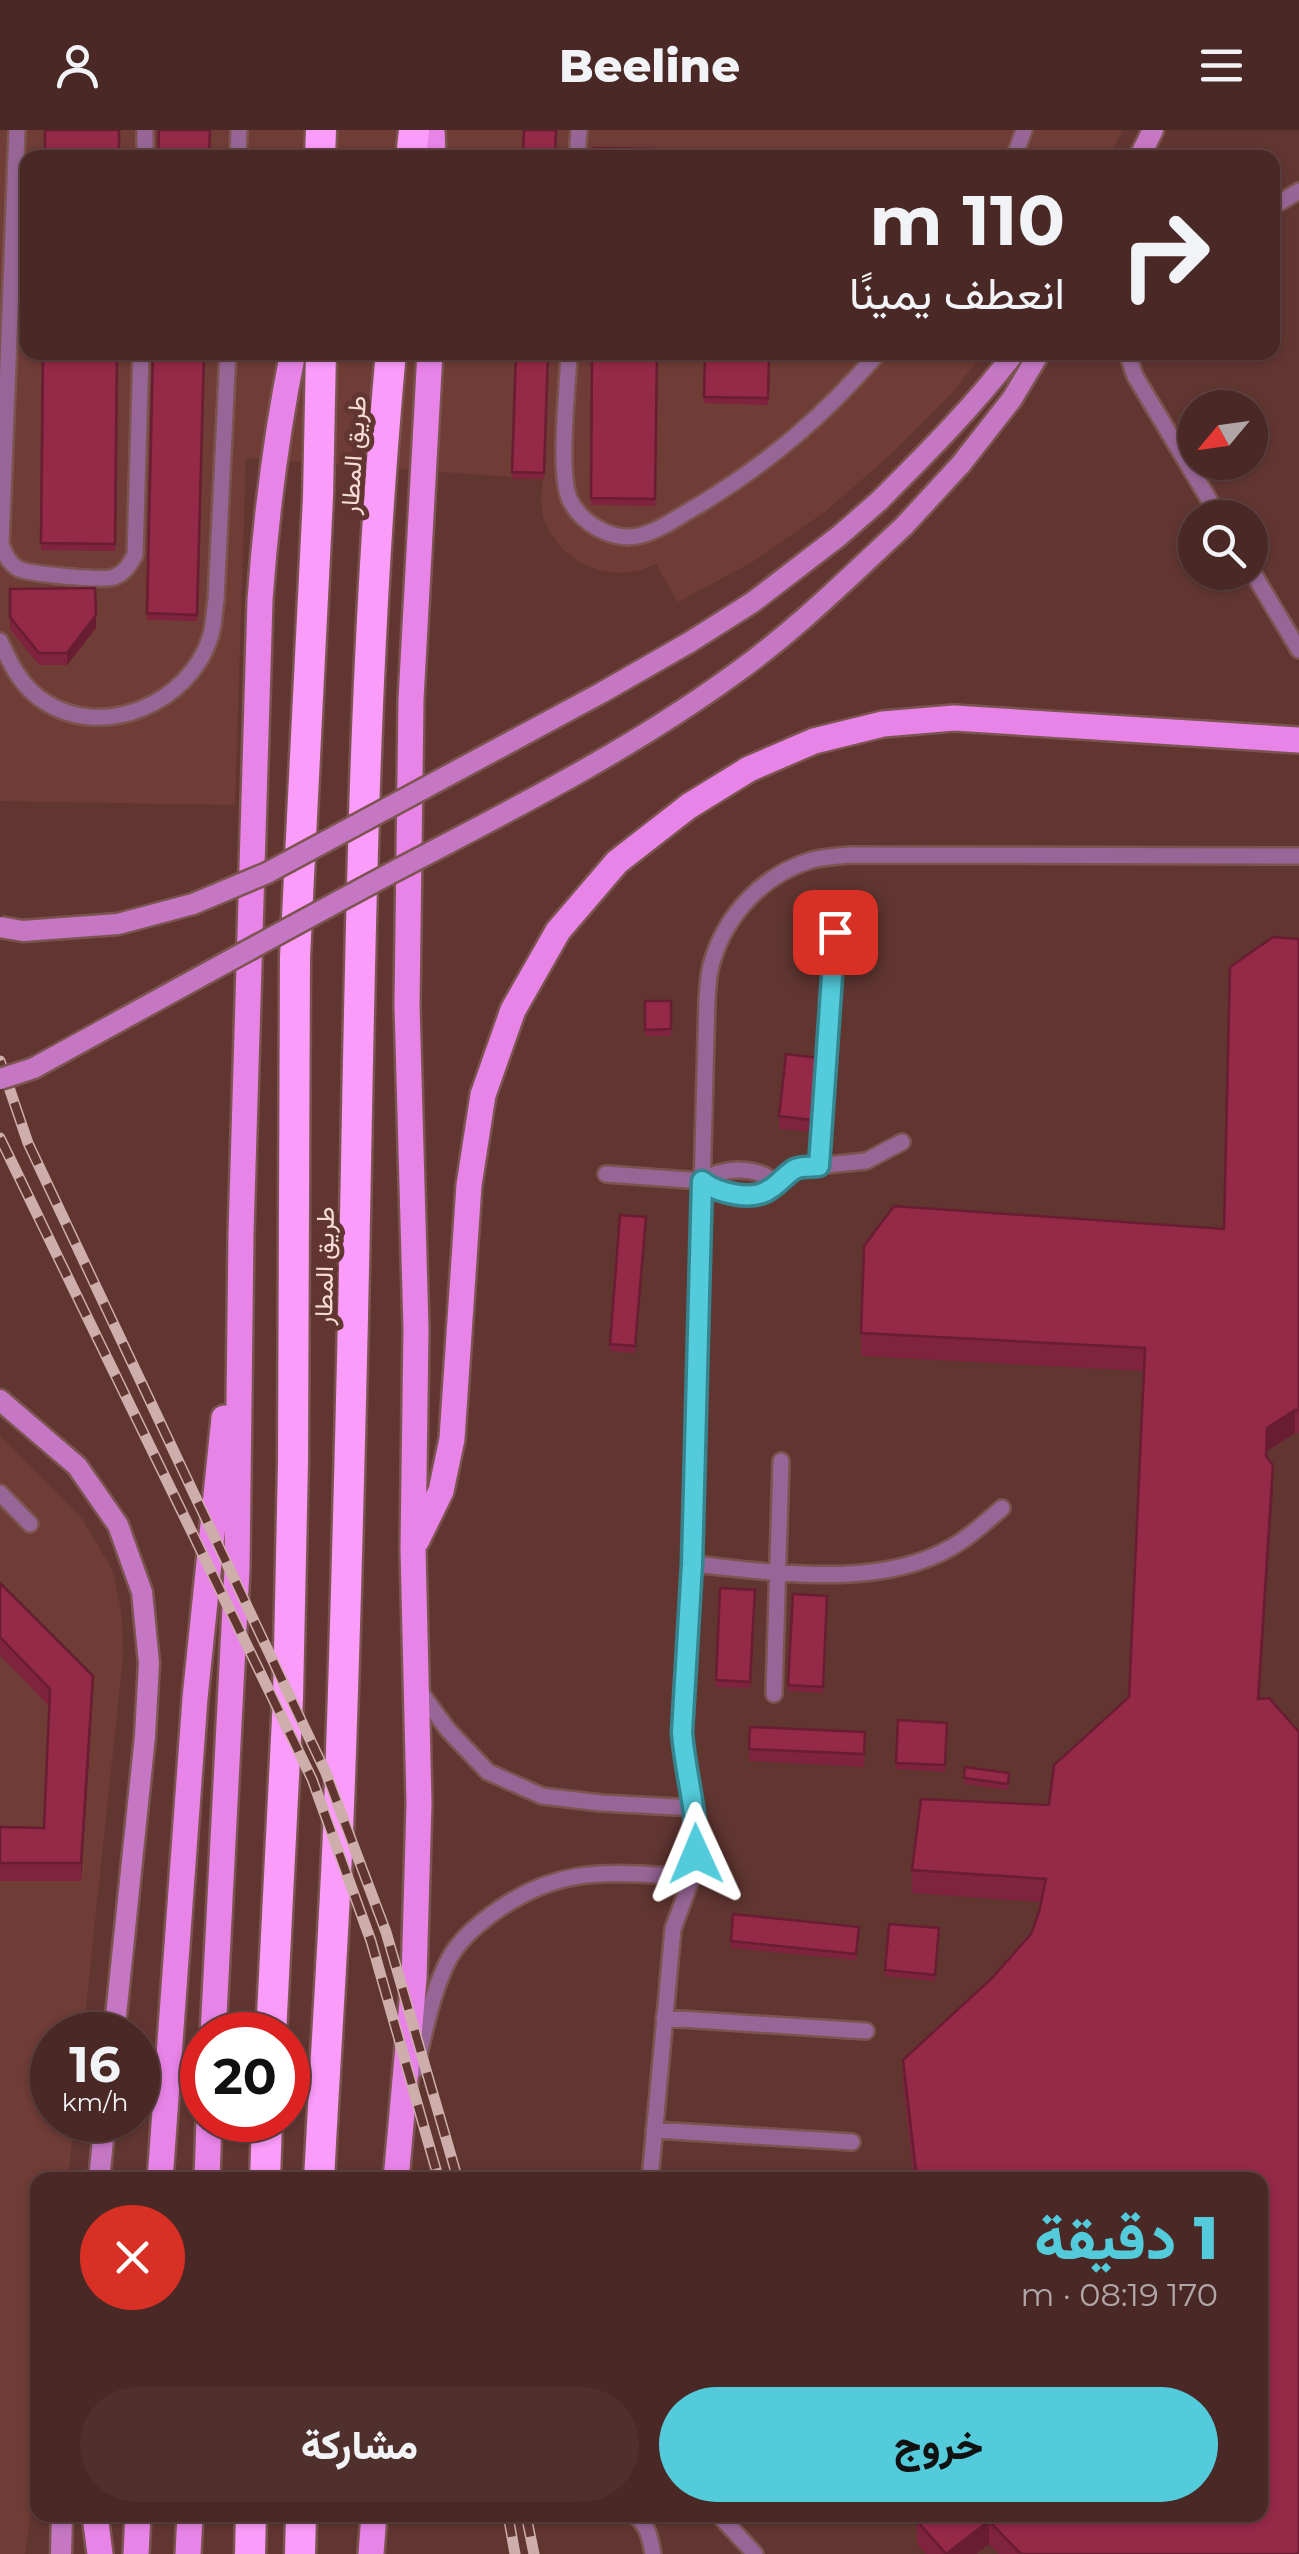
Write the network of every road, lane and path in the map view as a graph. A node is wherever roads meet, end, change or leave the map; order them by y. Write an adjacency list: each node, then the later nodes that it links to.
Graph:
1 (17, 130): 14 (lane)
2 (141, 360): 14 (lane)
3 (228, 360): 16 (lane)
4 (291, 360): 28 (main road)
5 (321, 360): 43 (highway, طريق المطار)
6 (390, 360): 56 (highway, طريق المطار)
7 (430, 360): 34 (main road)
8 (569, 360): 9 (lane)
9 (872, 360)
10 (1008, 360): 20 (main road, bridge)
11 (1035, 360): 22 (main road, bridge)
12 (1130, 360): 13 (lane)
13 (1209, 500)
14 (0, 547)
15 (1263, 590): 17 (lane)
16 (0, 641)
17 (1299, 650)
18 (1299, 740): 34 (main road)
19 (1299, 856): 26 (lane)
20 (0, 927)
21 (835, 932): 24 (lane)
22 (0, 1079)
23 (902, 1142): 24 (lane)
24 (819, 1166): 27 (lane)
25 (606, 1174): 26 (lane)
26 (702, 1181): 27 (lane); 27 (lane); 35 (lane)
27 (776, 1184)
28 (239, 1330): 42 (main road); 52 (main road)
29 (0, 1400): 41 (main road)
30 (781, 1461): 36 (lane)
31 (0, 1493): 33 (lane)
32 (1002, 1508): 36 (lane)
33 (30, 1524)
34 (413, 1550): 37 (main road)
35 (692, 1564): 36 (lane); 39 (lane)
36 (778, 1572): 38 (lane)
37 (416, 1686): 39 (lane); 47 (main road)
38 (774, 1694)
39 (695, 1808): 40 (lane)
40 (692, 1878): 44 (lane); 47 (lane)
41 (116, 2012)
42 (214, 2012)
43 (272, 2012)
44 (664, 2018): 45 (lane); 46 (lane)
45 (866, 2031)
46 (654, 2130): 51 (lane); 58 (lane)
47 (399, 2137): 57 (main road)
48 (102, 2142): 53 (main road)
49 (209, 2142): 54 (main road)
50 (266, 2142): 55 (highway)
51 (852, 2142)
52 (161, 2169)
53 (99, 2172)
54 (207, 2172)
55 (265, 2172)
56 (319, 2172)
57 (397, 2172)
58 (651, 2172)
59 (62, 2522): 68 (main road)
60 (96, 2522): 69 (main road)
61 (138, 2522): 70 (main road)
62 (190, 2522): 71 (main road)
63 (251, 2522): 72 (highway)
64 (302, 2522): 73 (highway)
65 (373, 2522): 74 (main road)
66 (642, 2522): 75 (lane)
67 (725, 2522): 76 (lane)
68 (61, 2554)
69 (100, 2554)
70 (136, 2554)
71 (188, 2554)
72 (250, 2554)
73 (300, 2554)
74 (371, 2554)
75 (653, 2554)
76 (755, 2554)

